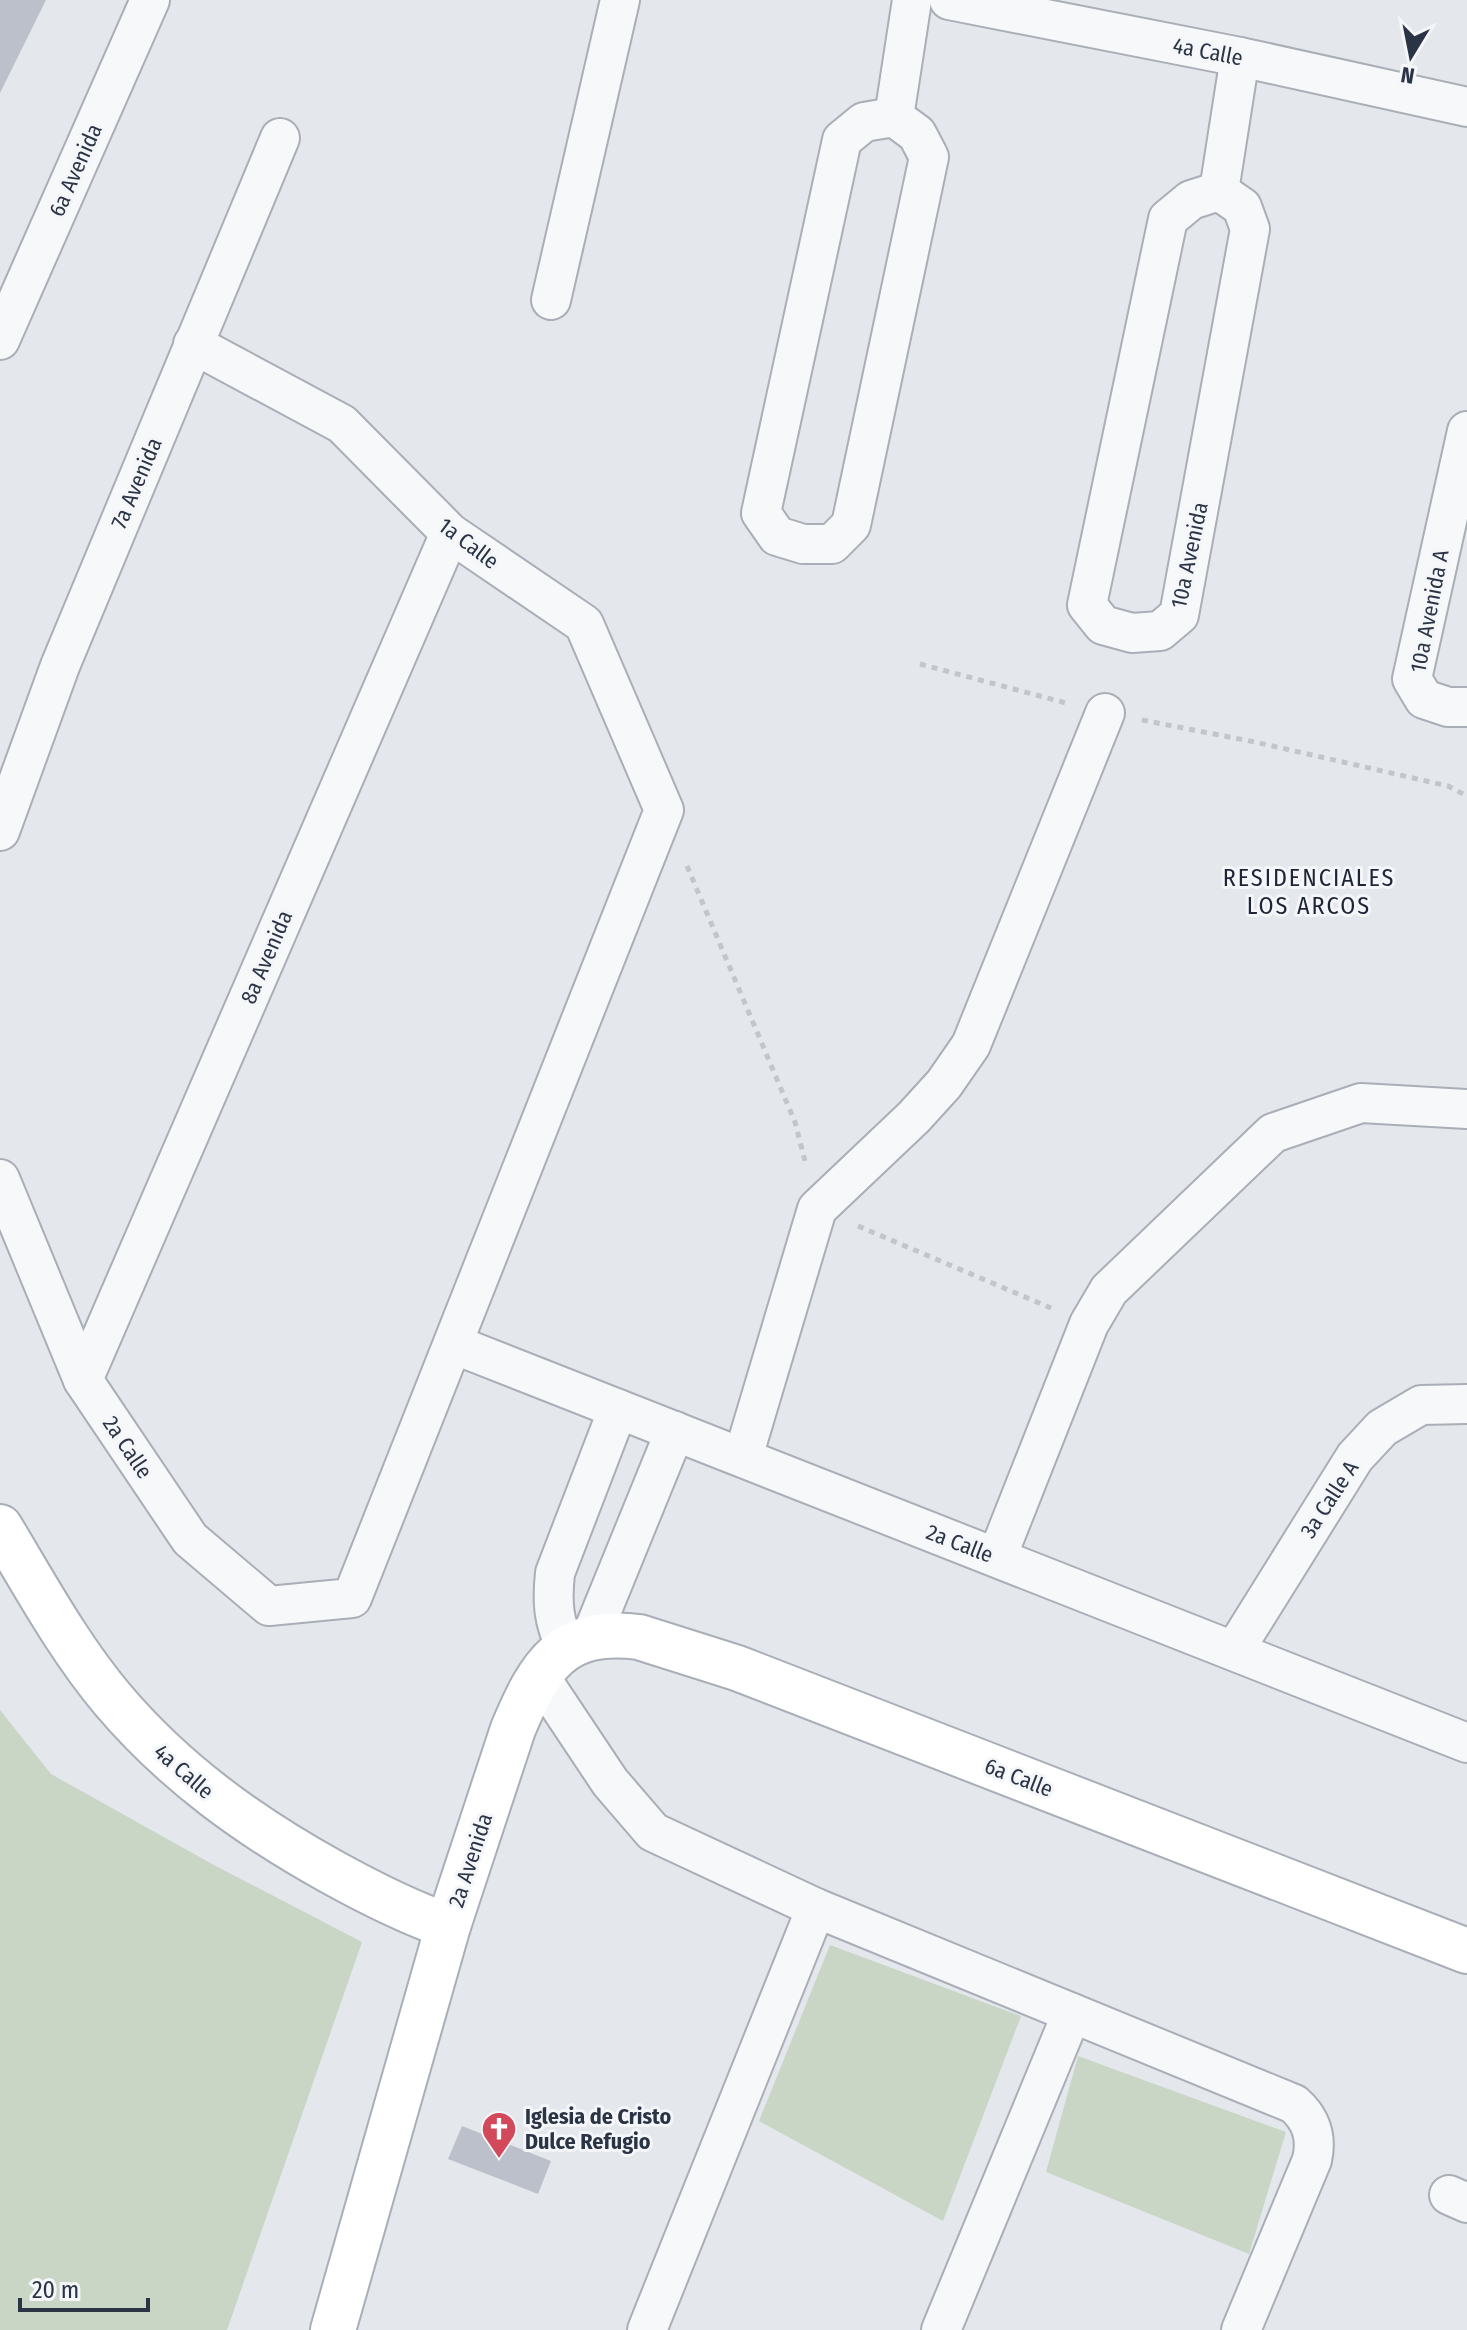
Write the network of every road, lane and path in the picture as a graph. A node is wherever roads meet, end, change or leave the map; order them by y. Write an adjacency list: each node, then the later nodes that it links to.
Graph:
1 (150, 0): 11 (street, 6a Avenida)
2 (620, 0): 10 (street)
3 (912, 0): 7 (street)
4 (949, 0): 5 (street, 4a Calle)
5 (1240, 57): 6 (street, 4a Calle); 9 (street)
6 (1467, 107)
7 (894, 117): 7 (street)
8 (280, 138): 12 (street, 7a Avenida)
9 (1219, 191): 9 (street, 10a Avenida)
10 (551, 300)
11 (0, 340)
12 (193, 344): 14 (street, 1a Calle); 20 (street, 7a Avenida)
13 (1467, 431): 16 (street, 10a Avenida A)
14 (450, 533): 19 (street, 1a Calle); 26 (street, 8a Avenida)
15 (920, 664): 17 (path)
16 (1467, 707)
17 (1105, 713): 18 (path); 23 (street)
18 (1467, 796)
19 (664, 810): 23 (path); 25 (street)
20 (0, 831)
21 (1467, 1109): 24 (street)
22 (0, 1179): 26 (street, 2a Calle)
23 (817, 1209): 24 (path); 30 (street)
24 (1089, 1324): 32 (street)
25 (453, 1344): 26 (street, 2a Calle); 28 (street, 2a Calle)
26 (83, 1380)
27 (1467, 1404): 33 (street, 3a Calle A)
28 (618, 1409): 29 (street, 2a Calle); 34 (street)
29 (675, 1431): 30 (street, 2a Calle); 34 (street, 2a Avenida)
30 (743, 1457): 32 (street, 2a Calle)
31 (0, 1527): 37 (main road, 4a Calle)
32 (997, 1557): 33 (street, 2a Calle)
33 (1234, 1651): 35 (street, 2a Calle)
34 (565, 1654): 36 (street); 37 (main road, 2a Avenida); 38 (main road, 6a Calle)
35 (1464, 1740)
36 (816, 1908): 39 (street); 41 (street)
37 (448, 1926): 40 (main road, 2a Avenida)
38 (1467, 1951)
39 (1072, 2013): 42 (street); 43 (street)
40 (333, 2330)
41 (647, 2330)
42 (941, 2330)
43 (1241, 2330)

